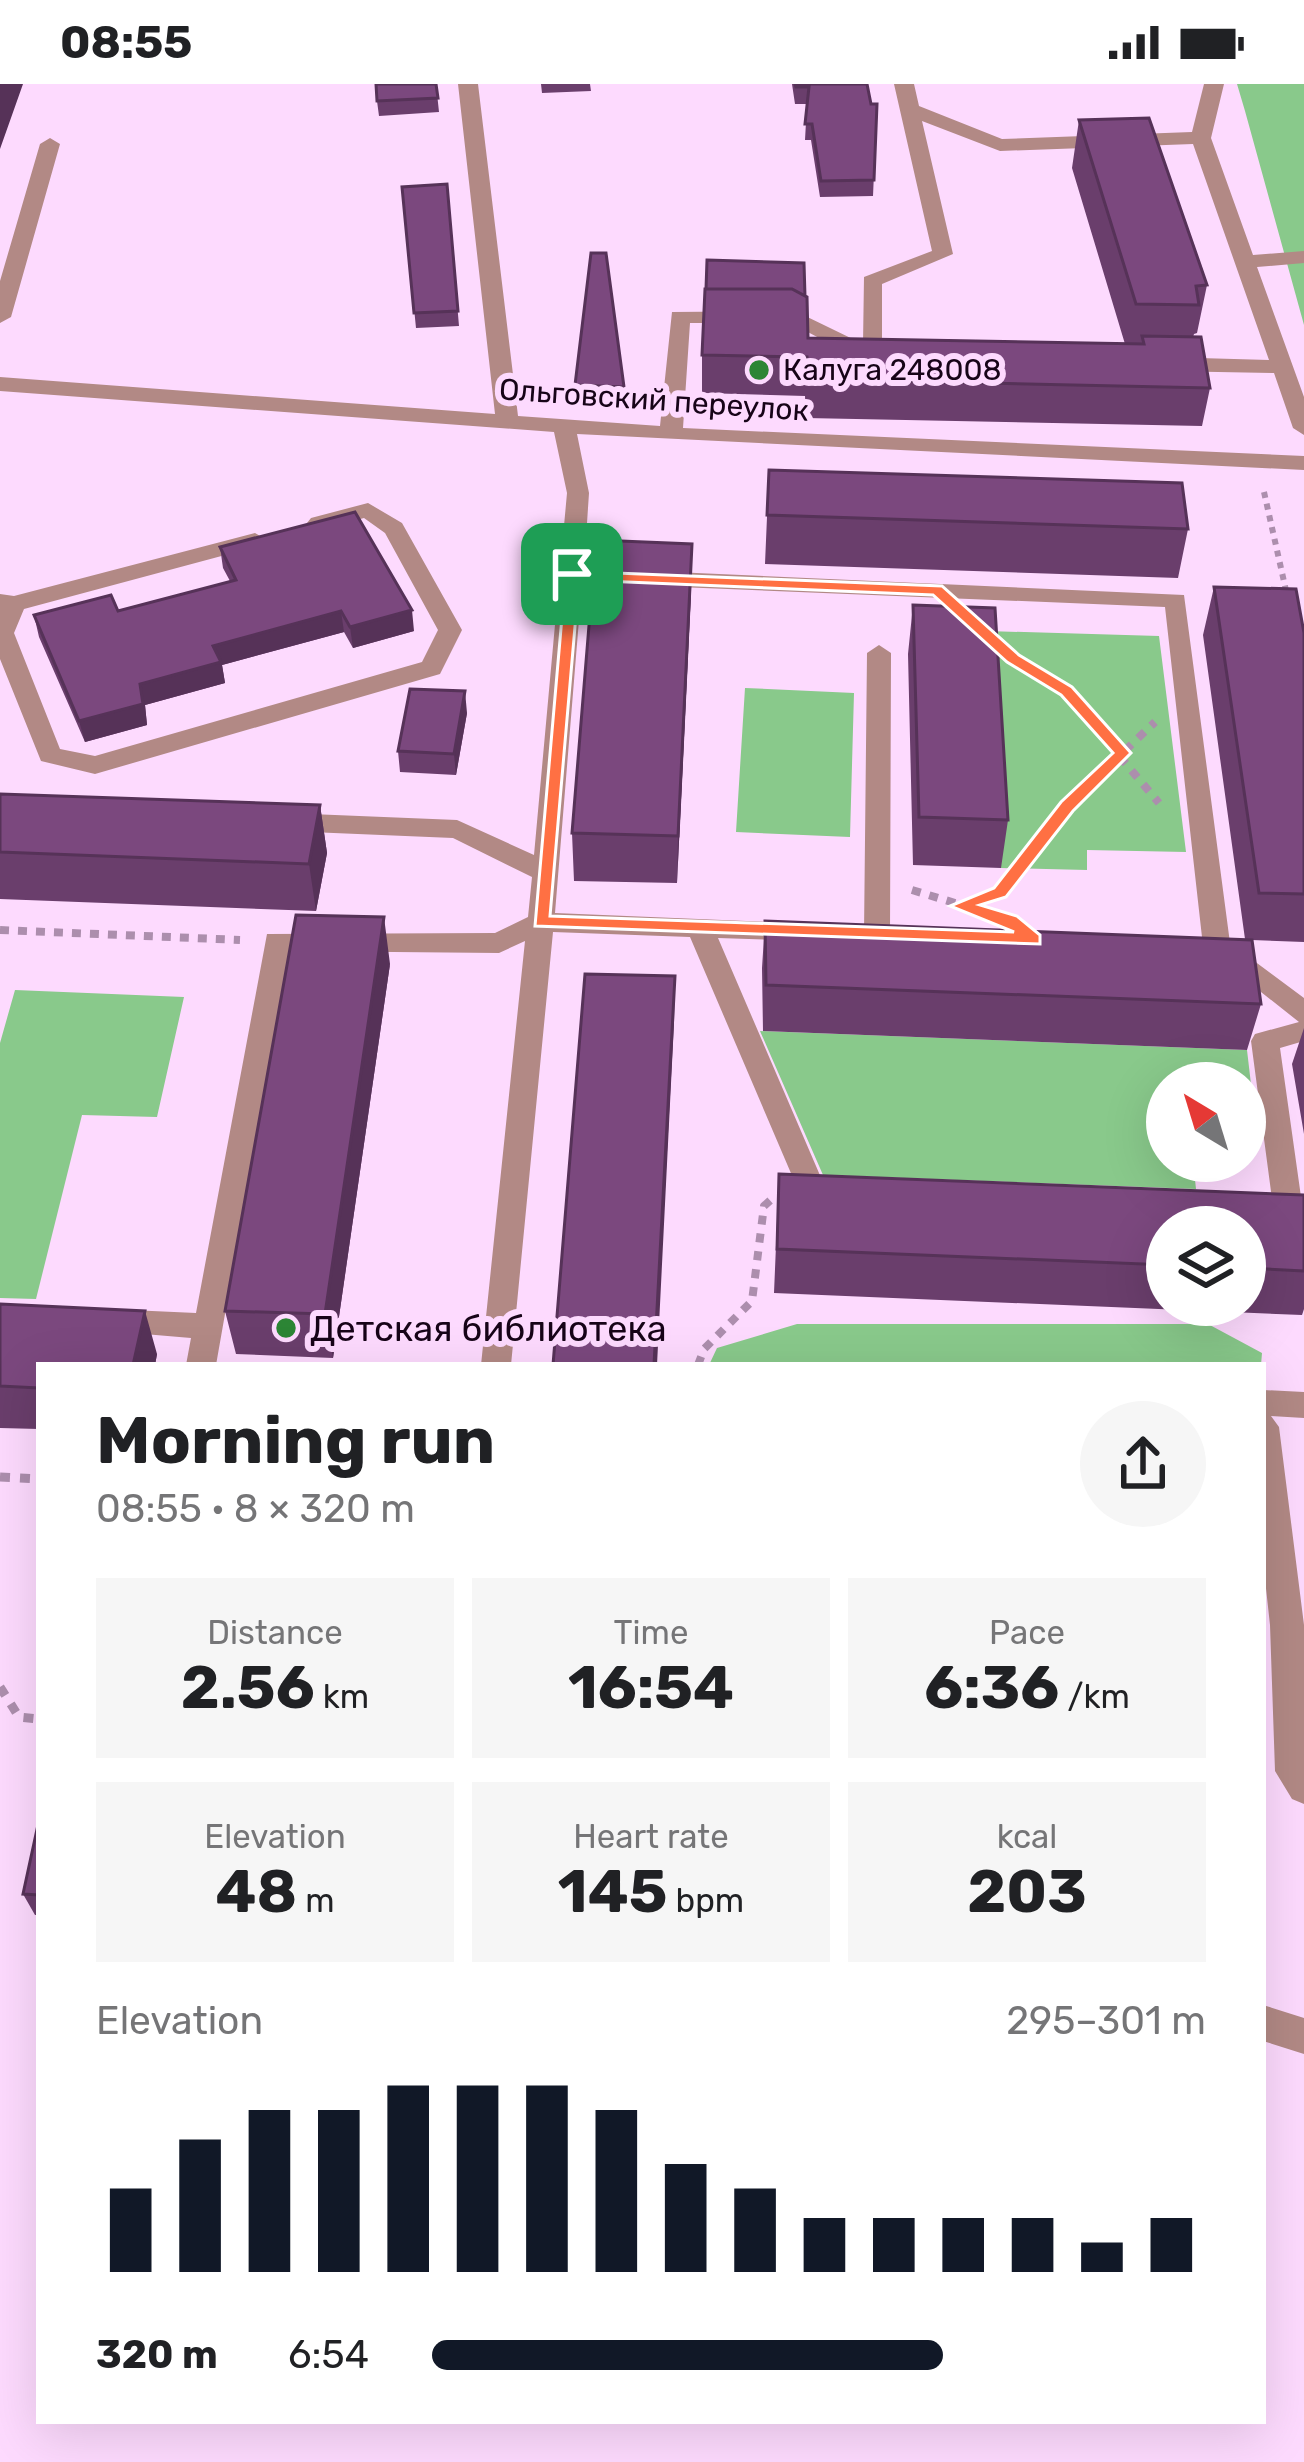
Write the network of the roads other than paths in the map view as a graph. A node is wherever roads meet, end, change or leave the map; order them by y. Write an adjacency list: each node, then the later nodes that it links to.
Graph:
1 (468, 84): 13 (street)
2 (904, 84): 4 (street)
3 (1214, 84): 5 (street)
4 (912, 110): 5 (street); 16 (street)
5 (1202, 138): 8 (street)
6 (50, 144): 9 (street)
7 (1304, 256): 8 (street)
8 (1247, 262): 11 (street)
9 (0, 317)
10 (1147, 364): 11 (street)
11 (1284, 367): 15 (street)
12 (0, 384): 13 (street, Ольговский переулок)
13 (507, 420): 14 (street, Ольговский переулок)
14 (564, 425): 16 (street, Ольговский переулок); 18 (street)
15 (1304, 428)
16 (671, 434): 17 (street, Ольговский переулок)
17 (1304, 463)
18 (572, 574): 22 (street); 25 (street)
19 (7, 603): 19 (street)
20 (879, 653): 24 (street)
21 (252, 821): 22 (street)
22 (546, 872): 23 (street)
23 (541, 922): 24 (street); 30 (street); 32 (street)
24 (700, 928): 27 (street)
25 (1304, 1013)
26 (1304, 1030): 28 (street)
27 (860, 1193)
28 (1266, 1210)
29 (70, 1319): 30 (street)
30 (208, 1326): 31 (street)
31 (202, 1362)
32 (496, 1362)
33 (1266, 1403): 34 (street)
34 (1304, 1405)
35 (1266, 1453): 36 (street)
36 (1304, 1788)
37 (1266, 2024): 38 (street)
38 (1304, 2036)

